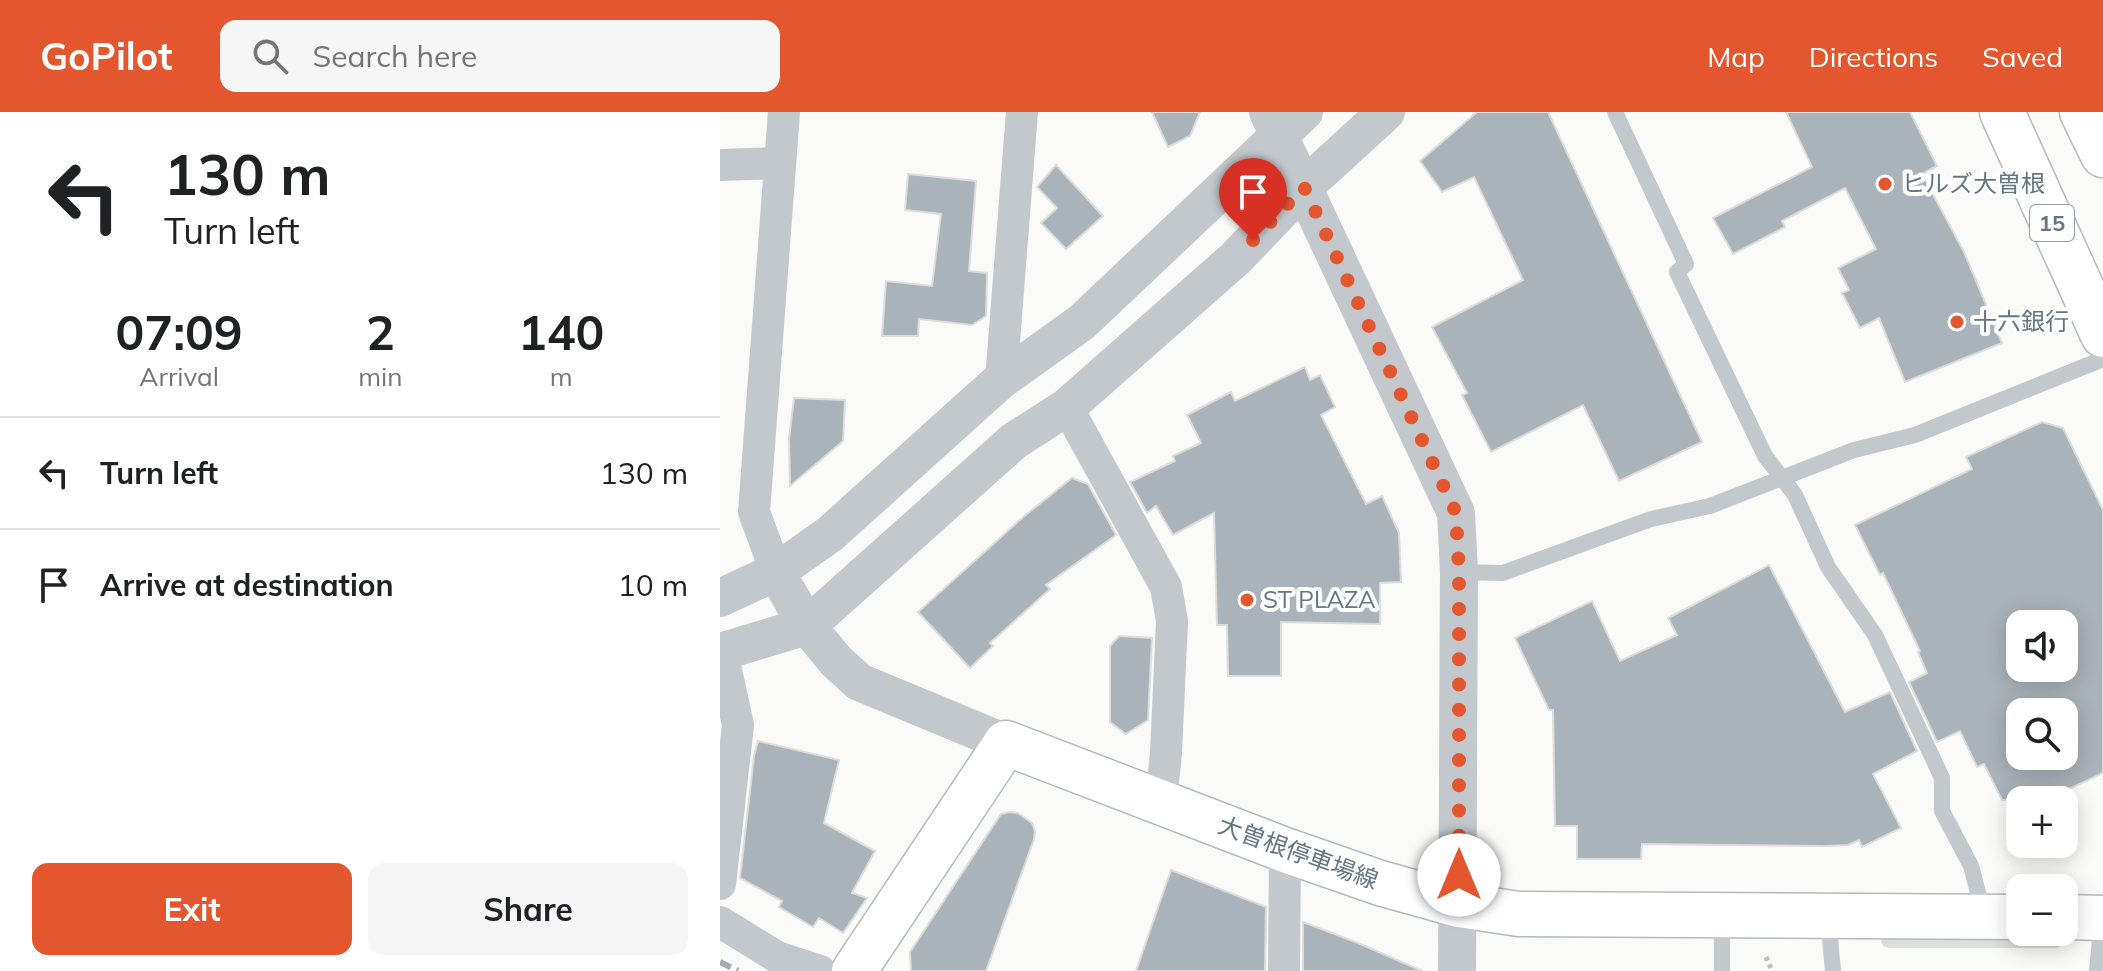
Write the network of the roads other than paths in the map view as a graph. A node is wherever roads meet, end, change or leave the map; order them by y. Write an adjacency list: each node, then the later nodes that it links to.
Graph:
1 (784, 112): 9 (street)
2 (1022, 112): 14 (street)
3 (1386, 112): 11 (street)
4 (1615, 112): 16 (lane)
5 (2002, 112): 12 (main road, 15)
6 (2082, 112): 8 (main road)
7 (1284, 120): 11 (street); 14 (street)
8 (2103, 155)
9 (780, 163): 10 (street); 17 (street)
10 (720, 165)
11 (1304, 187): 15 (street); 18 (street)
12 (2103, 335)
13 (2103, 359): 16 (lane)
14 (1001, 380): 17 (street)
15 (1067, 407): 20 (street); 23 (street)
16 (1783, 479): 18 (lane); 29 (lane)
17 (776, 572): 19 (street); 20 (street)
18 (1459, 572): 26 (street)
19 (720, 598)
20 (807, 626): 21 (street); 22 (street)
21 (721, 652): 25 (street)
22 (1006, 743): 23 (main road, 大曽根停車場線); 33 (main road)
23 (1161, 801): 24 (main road, 大曽根停車場線)
24 (1285, 850): 26 (main road, 大曽根停車場線); 34 (street)
25 (720, 884)
26 (1459, 905): 27 (main road, 大曽根停車場線); 35 (street)
27 (1722, 914): 28 (main road, 大曽根停車場線); 36 (lane)
28 (1828, 914): 29 (main road, 大曽根停車場線); 37 (lane)
29 (2002, 916)
30 (2090, 918): 38 (lane)
31 (720, 922): 32 (street)
32 (820, 971)
33 (854, 971)
34 (1284, 971)
35 (1457, 971)
36 (1722, 971)
37 (1833, 971)
38 (2097, 971)

